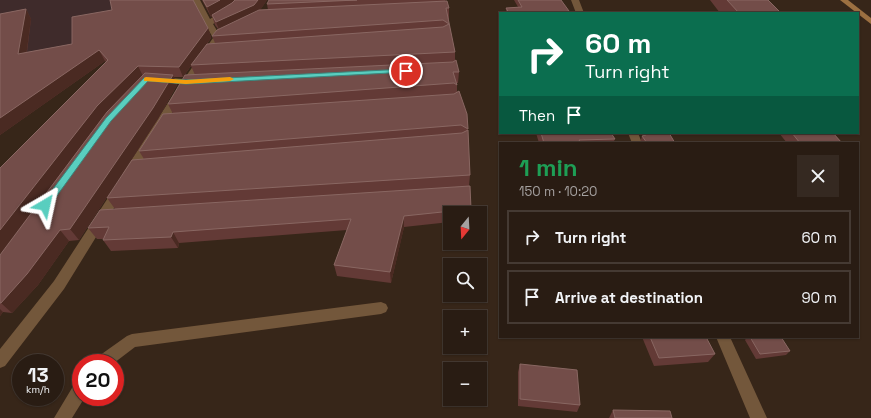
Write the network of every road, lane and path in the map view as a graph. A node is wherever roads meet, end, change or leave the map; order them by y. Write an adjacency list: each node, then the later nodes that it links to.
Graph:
1 (196, 0): 9 (street)
2 (240, 0): 9 (street)
3 (575, 0): 5 (street)
4 (844, 0): 6 (street)
5 (580, 12)
6 (859, 12)
7 (859, 12): 8 (street)
8 (871, 22)
9 (209, 23): 11 (street)
10 (236, 29): 11 (street)
11 (217, 38): 14 (street)
12 (147, 79): 14 (street)
13 (202, 81): 14 (street)
14 (186, 82): 16 (street)
15 (149, 166): 16 (street)
16 (133, 167): 18 (street)
17 (119, 215): 18 (street)
18 (103, 216): 22 (street)
19 (381, 308): 21 (street)
20 (723, 338): 25 (street)
21 (114, 354)
22 (0, 361)
23 (72, 402): 24 (street)
24 (62, 418)
25 (759, 418)

